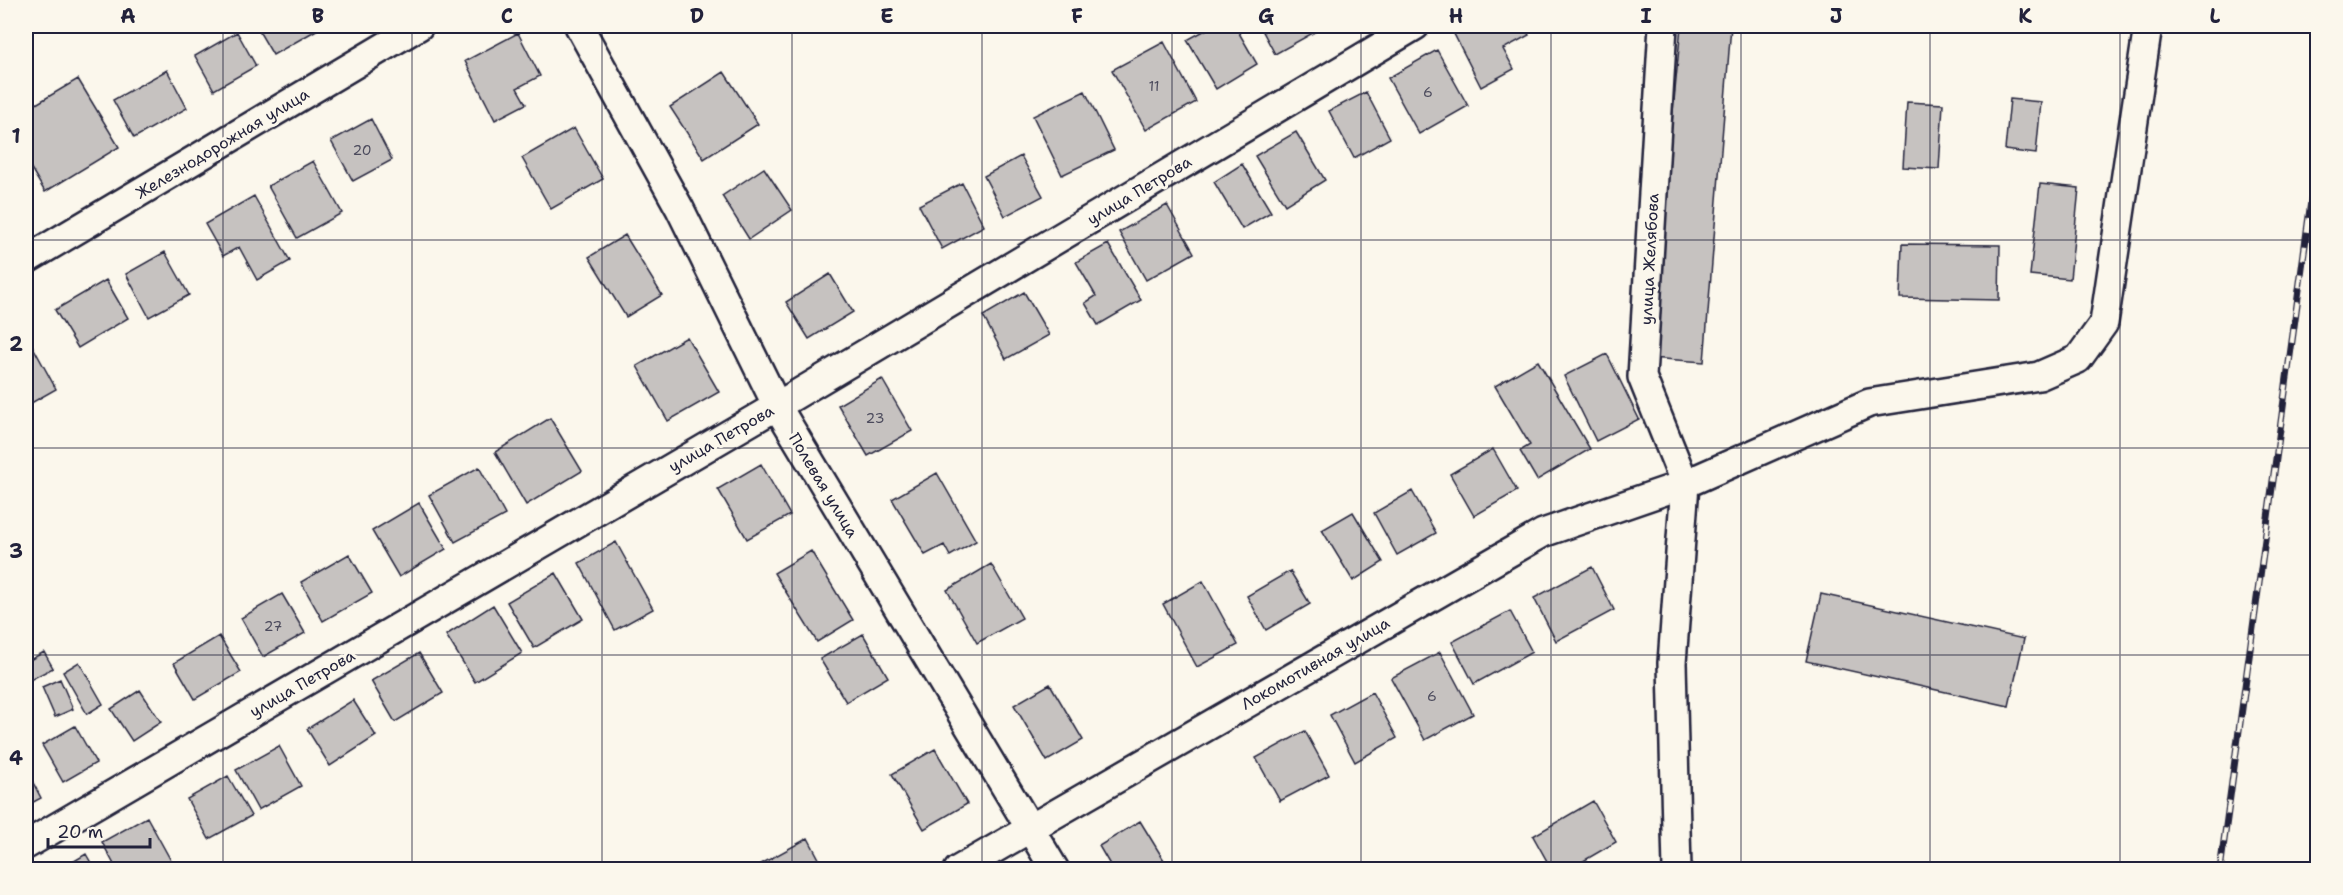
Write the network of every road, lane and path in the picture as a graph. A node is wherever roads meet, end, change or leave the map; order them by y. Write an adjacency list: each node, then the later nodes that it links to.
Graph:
1 (419, 26): 6 (street, Железнодорожная улица)
2 (579, 26): 7 (street, Полевая улица)
3 (1415, 26): 7 (street, улица Петрова)
4 (1663, 26): 8 (street, улица Желябова)
5 (2148, 26): 8 (street, Локомотивная улица)
6 (26, 260)
7 (777, 406): 9 (street, Полевая улица); 10 (street, улица Петрова)
8 (1685, 484): 9 (street, Локомотивная улица); 13 (street)
9 (1028, 827): 11 (street, Локомотивная улица); 12 (street, Полевая улица)
10 (26, 845)
11 (958, 870)
12 (1055, 870)
13 (1677, 870)

